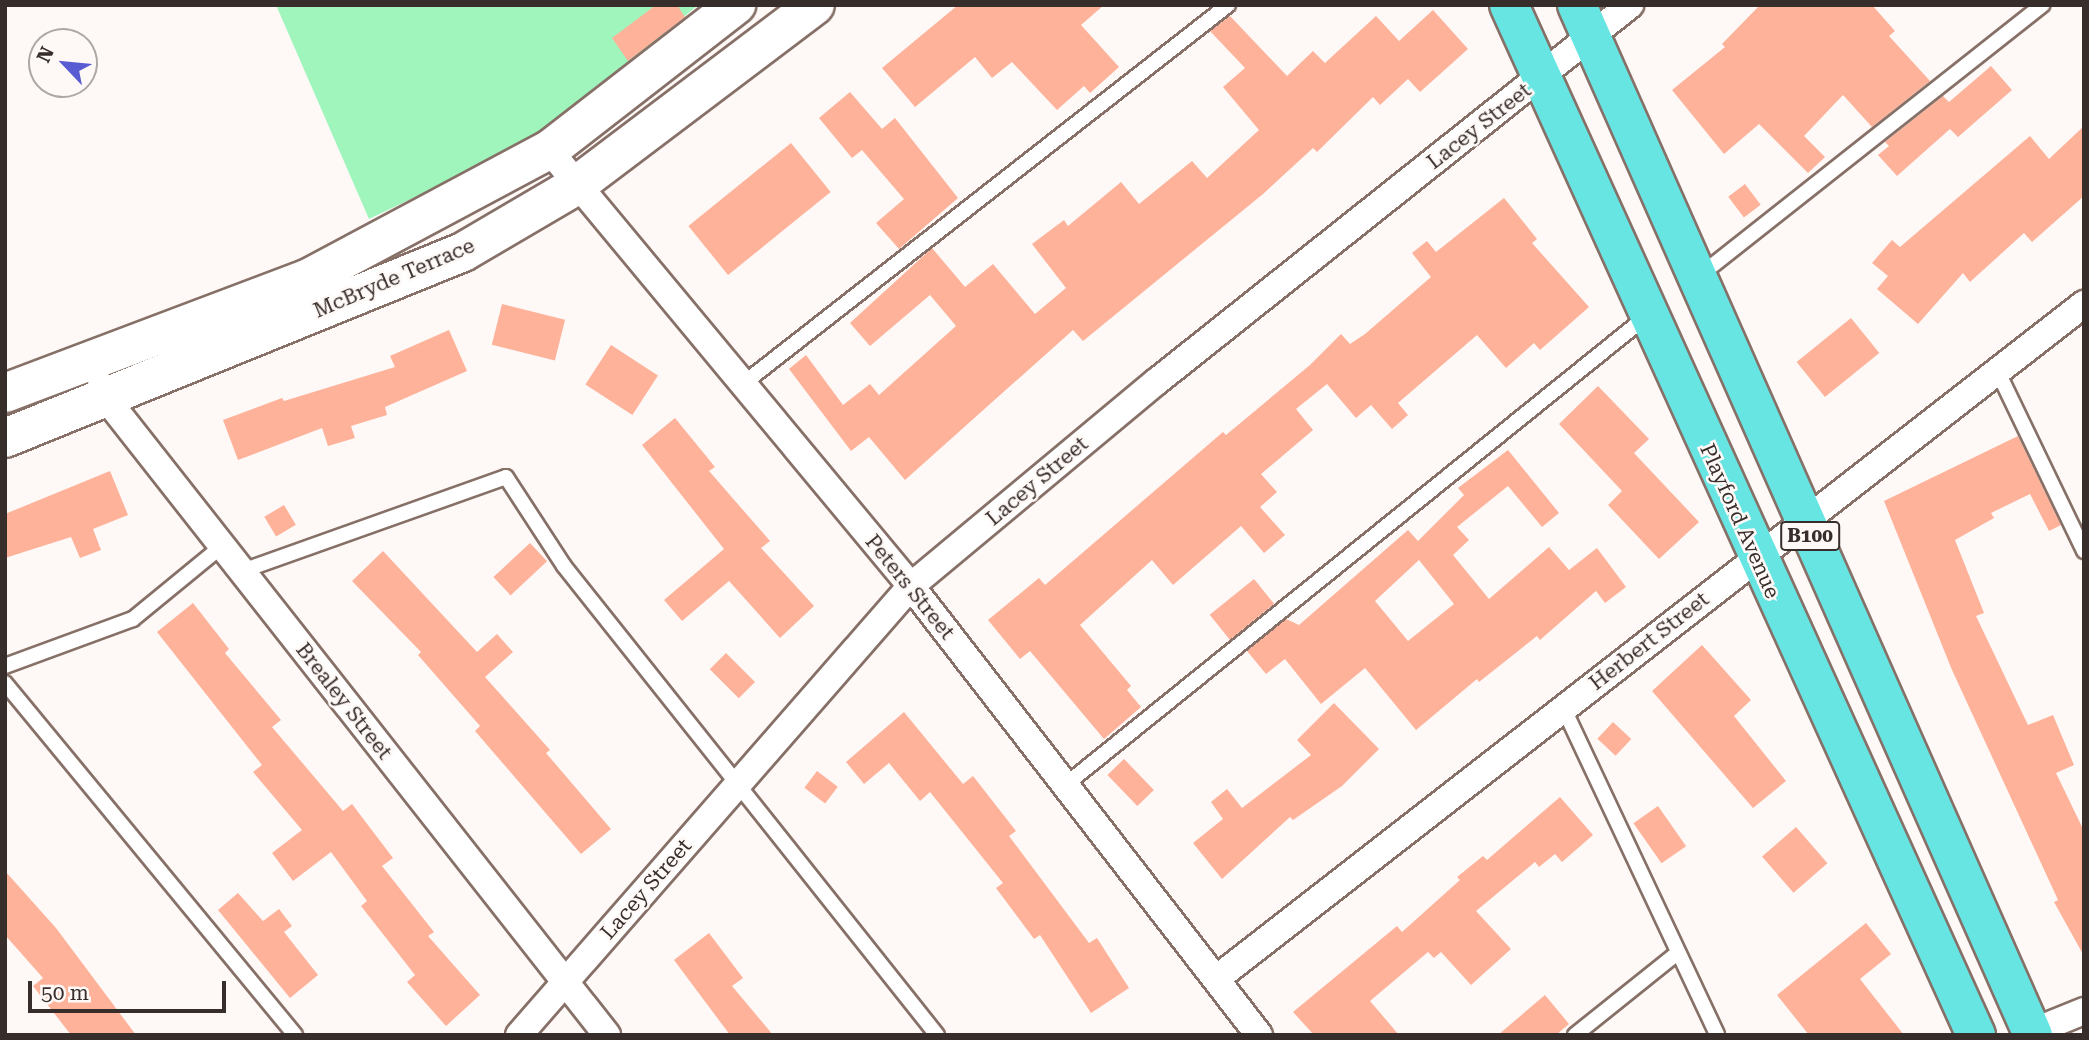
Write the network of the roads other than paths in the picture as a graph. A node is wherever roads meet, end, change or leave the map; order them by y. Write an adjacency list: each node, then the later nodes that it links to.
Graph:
1 (736, 5): 9 (main road, McBryde Terrace)
2 (815, 5): 10 (main road, McBryde Terrace)
3 (1228, 5): 16 (lane)
4 (1509, 5): 8 (highway, Playford Avenue / B100)
5 (1630, 5): 7 (street, Lacey Street)
6 (2043, 5): 11 (lane)
7 (1584, 20): 8 (street, Lacey Street); 11 (highway, B100)
8 (1541, 78): 13 (highway, Playford Avenue / B100); 25 (street, Lacey Street)
9 (549, 150): 10 (street, Peters Street); 14 (main road, McBryde Terrace)
10 (577, 185): 16 (street, Peters Street); 18 (main road, McBryde Terrace)
11 (1697, 278): 20 (highway, B100)
12 (2084, 304): 15 (street, Herbert Street)
13 (1647, 316): 23 (highway, Playford Avenue / B100); 30 (lane)
14 (93, 360): 17 (main road, McBryde Terrace); 18 (street, Brealey Street)
15 (1997, 370): 20 (street, Herbert Street); 22 (lane)
16 (744, 383): 25 (street, Peters Street)
17 (5, 393)
18 (105, 397): 19 (main road, McBryde Terrace); 21 (street, Brealey Street)
19 (5, 438)
20 (1804, 523): 23 (street, Herbert Street); 35 (highway, B100)
21 (222, 546): 24 (street, Brealey Street); 26 (lane)
22 (2084, 551)
23 (1756, 557): 28 (street, Herbert Street); 43 (highway, Playford Avenue / B100)
24 (242, 572): 29 (lane); 33 (street, Brealey Street)
25 (911, 586): 29 (street, Lacey Street); 30 (street, Peters Street)
26 (5, 666)
27 (5, 683): 36 (lane)
28 (1563, 708): 31 (lane); 32 (street, Herbert Street)
29 (737, 785): 33 (street, Lacey Street); 39 (lane)
30 (1064, 786): 32 (street, Peters Street)
31 (1676, 954): 41 (lane); 42 (lane)
32 (1216, 979): 40 (street, Peters Street)
33 (564, 982): 37 (street, Lacey Street); 38 (street, Brealey Street)
34 (2084, 1011): 35 (street)
35 (2029, 1034)
36 (295, 1035)
37 (519, 1035)
38 (607, 1035)
39 (936, 1035)
40 (1259, 1035)
41 (1575, 1035)
42 (1717, 1035)
43 (1976, 1035)

